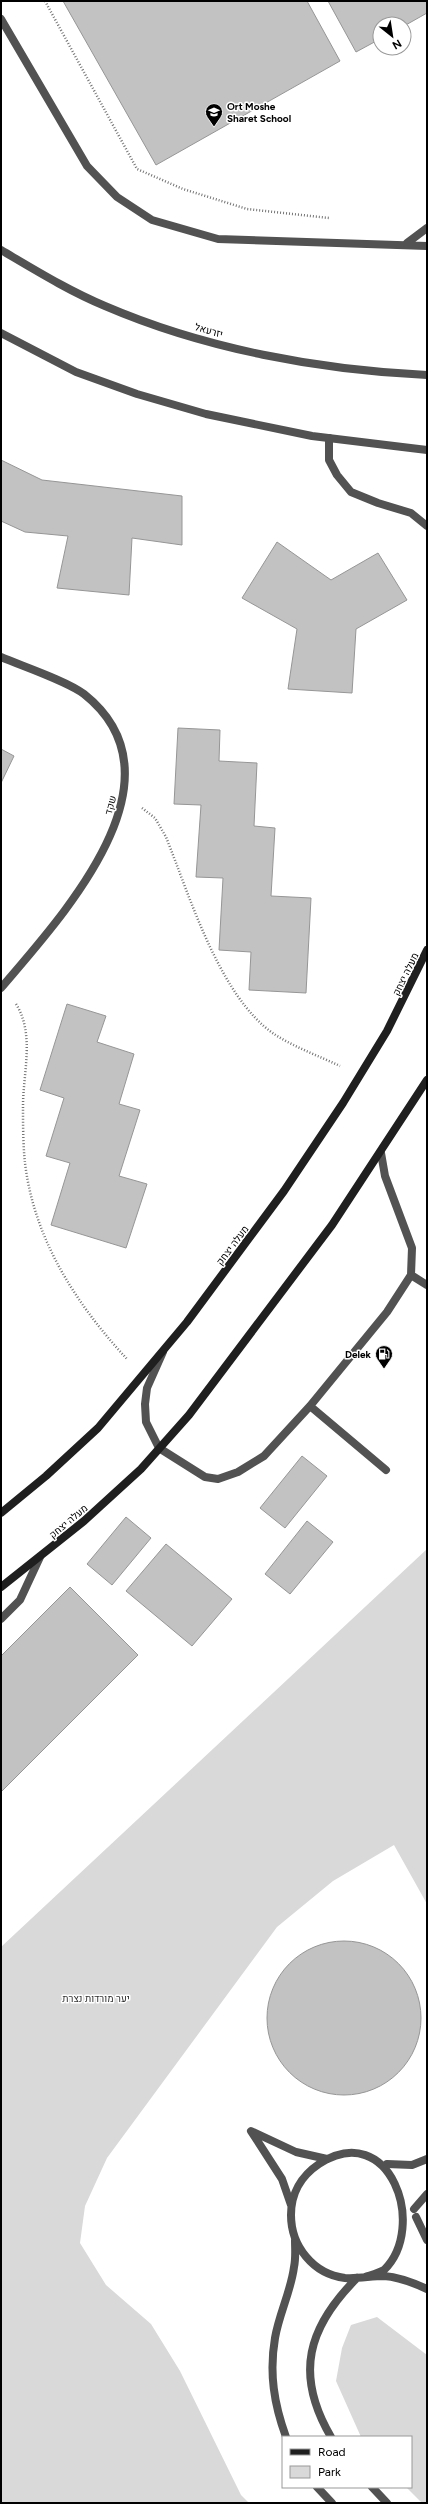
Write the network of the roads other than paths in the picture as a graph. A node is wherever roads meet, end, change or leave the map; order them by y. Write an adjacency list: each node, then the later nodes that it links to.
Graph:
1 (1, 20): 3 (street)
2 (427, 228): 3 (street)
3 (407, 244): 4 (street)
4 (427, 246)
5 (1, 250): 7 (street, יזרעאל)
6 (1, 333): 8 (street)
7 (427, 375)
8 (329, 438): 9 (street); 10 (street)
9 (427, 450)
10 (427, 526)
11 (1, 657): 13 (street, שקד)
12 (427, 950): 18 (main road, מעלה יצחק)
13 (2, 986)
14 (427, 1080): 15 (main road, מעלה יצחק)
15 (381, 1153): 16 (street); 20 (main road, מעלה יצחק)
16 (411, 1275): 17 (street); 19 (street)
17 (427, 1285)
18 (164, 1351): 20 (street); 22 (main road, מעלה יצחק)
19 (310, 1406): 20 (street); 21 (street)
20 (159, 1448): 23 (main road, מעלה יצחק)
21 (386, 1470)
22 (1, 1513)
23 (40, 1557): 24 (main road, מעלה יצחק); 25 (street)
24 (1, 1587)
25 (1, 1619)
26 (327, 2159): 28 (street); 32 (street); 32 (street)
27 (427, 2159): 28 (street)
28 (387, 2164): 29 (street)
29 (398, 2173)
30 (427, 2194): 33 (street)
31 (413, 2196): 33 (street)
32 (291, 2205): 35 (street)
33 (415, 2213): 34 (street); 36 (street)
34 (413, 2231)
35 (295, 2239): 38 (street); 40 (street)
36 (427, 2240)
37 (408, 2244): 38 (street)
38 (361, 2277): 39 (street); 41 (street)
39 (427, 2289)
40 (286, 2436)
41 (331, 2436)
42 (318, 2488): 44 (street)
43 (373, 2488): 45 (street)
44 (332, 2503)
45 (387, 2503)

